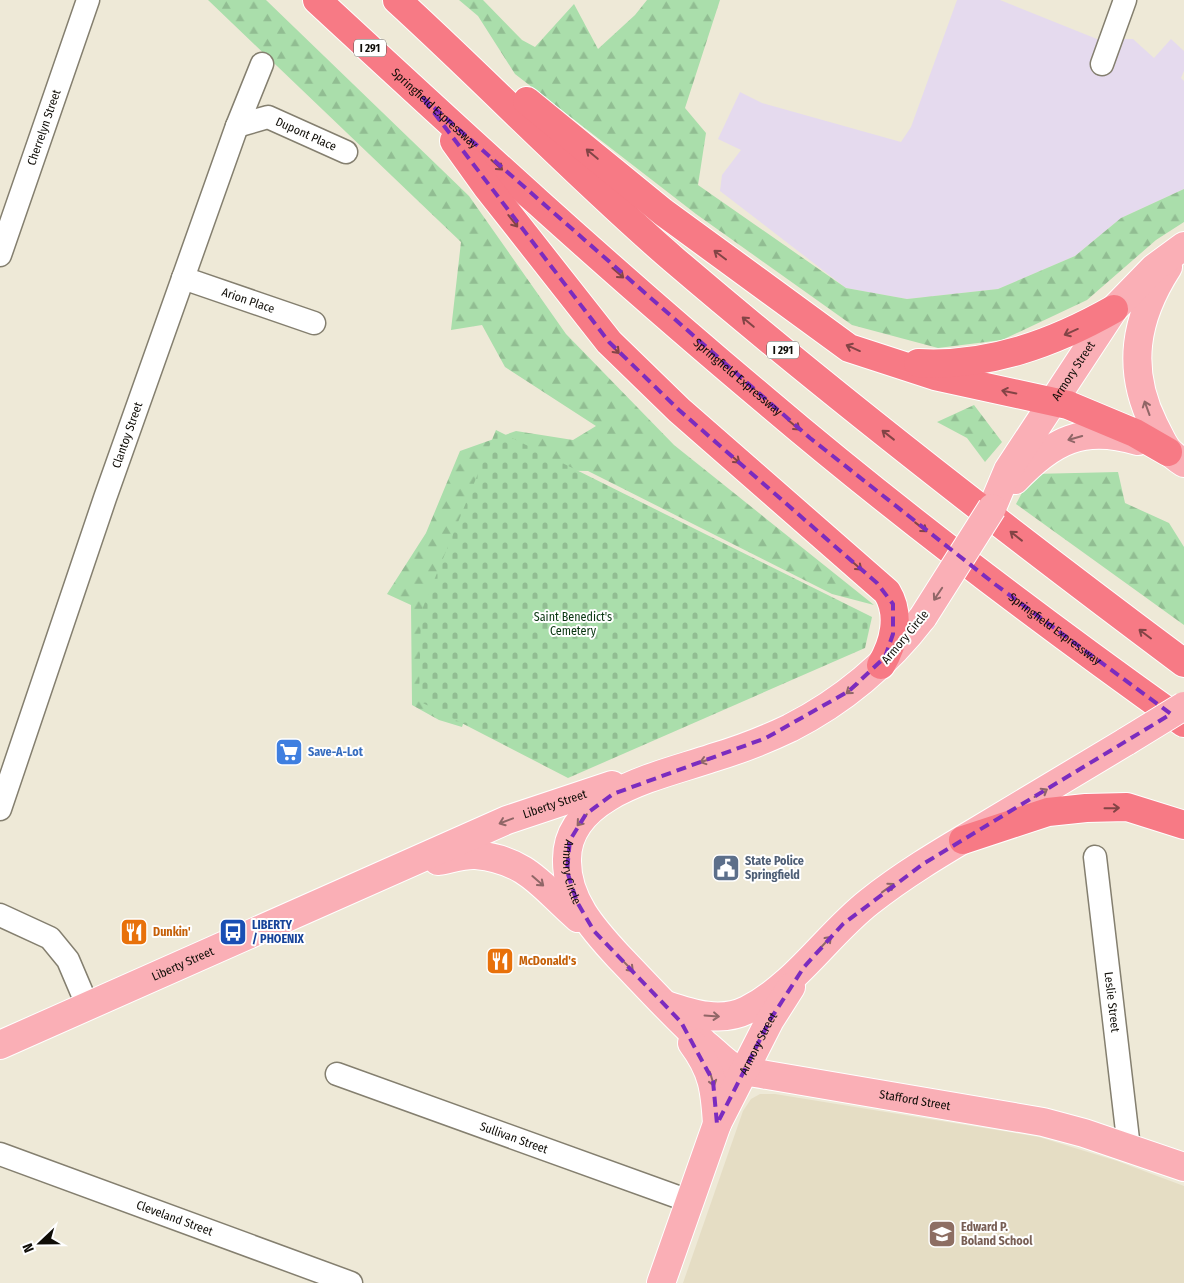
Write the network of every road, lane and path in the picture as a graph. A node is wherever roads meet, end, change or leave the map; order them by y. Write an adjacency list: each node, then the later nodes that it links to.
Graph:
1 (88, 0): 11 (street, Cherrelyn Street)
2 (318, 0): 7 (highway, Springfield Expressway / I 291)
3 (1125, 0): 6 (street)
4 (402, 4): 15 (highway, one-way to 4); 20 (highway, I 291, one-way to 4)
5 (262, 64): 8 (street, Clantoy Street)
6 (1102, 64)
7 (422, 97): 21 (highway, one-way to 21); 23 (highway, Springfield Expressway / I 291, one-way to 23)
8 (237, 126): 9 (street, Dupont Place); 12 (street, Clantoy Street)
9 (346, 152)
10 (1181, 249): 13 (main road, Armory Street); 17 (main road, Armory Street, one-way to 10)
11 (0, 255)
12 (183, 278): 14 (street, Arion Place); 25 (street, Clantoy Street)
13 (1114, 309): 15 (highway, one-way to 15); 16 (main road, Armory Street)
14 (314, 323)
15 (887, 361): 16 (highway, one-way to 15)
16 (1053, 401): 17 (highway); 18 (main road, Armory Street)
17 (1170, 453): 18 (main road, one-way to 18)
18 (1009, 480): 19 (main road, Armory Street)
19 (992, 508): 21 (main road, Armory Circle, one-way to 21, bridge)
20 (1184, 663)
21 (881, 665): 24 (main road, Armory Circle, one-way to 24)
22 (1184, 706): 27 (main road, one-way to 22, bridge)
23 (1184, 723)
24 (636, 783): 29 (main road, Liberty Street, one-way to 29); 31 (main road, Armory Circle, one-way to 31)
25 (0, 809)
26 (1184, 825): 27 (highway, one-way to 26)
27 (963, 840): 32 (main road, one-way to 27)
28 (1095, 857): 39 (street, Leslie Street)
29 (394, 872): 31 (main road, Liberty Street, one-way to 31); 33 (main road, Liberty Street)
30 (0, 915): 33 (street)
31 (594, 931): 34 (main road, Armory Circle, one-way to 34)
32 (804, 967): 34 (main road, one-way to 32); 36 (main road, Armory Street)
33 (88, 1007): 35 (main road, Liberty Street)
34 (673, 1013): 36 (main road, Stafford Street); 38 (main road, Armory Street, one-way to 38)
35 (0, 1046)
36 (743, 1070): 38 (main road, Armory Street); 39 (main road, Stafford Street)
37 (337, 1074): 42 (street, Sullivan Street)
38 (717, 1124): 42 (main road, Armory Street)
39 (1129, 1148): 41 (main road, Stafford Street)
40 (0, 1154): 43 (street, Cleveland Street)
41 (1184, 1167)
42 (689, 1201): 44 (main road, Armory Street)
43 (350, 1283)
44 (661, 1283)

